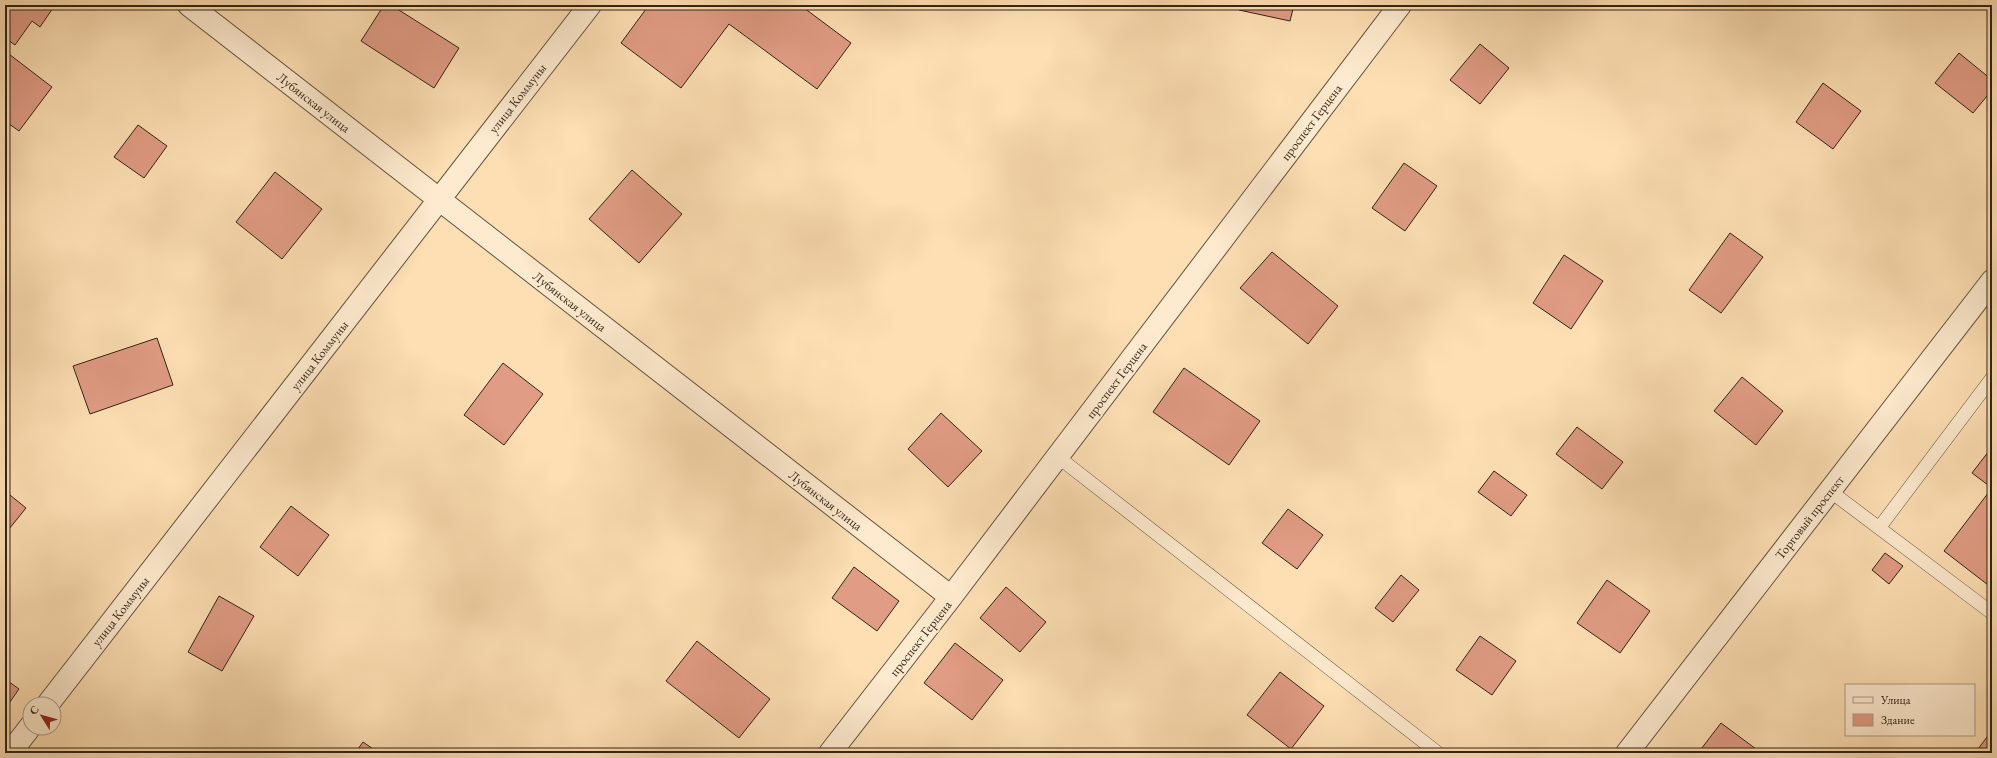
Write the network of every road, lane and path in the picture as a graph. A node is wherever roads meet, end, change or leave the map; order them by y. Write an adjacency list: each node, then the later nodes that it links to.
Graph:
1 (189, 5): 4 (street, Лубянская улица)
2 (590, 5): 4 (street, улица Коммуны)
3 (1400, 5): 7 (street, проспект Герцена)
4 (439, 199): 10 (street, Лубянская улица); 12 (street, улица Коммуны)
5 (1992, 281): 8 (street, Торговый проспект)
6 (1992, 378): 9 (lane)
7 (1058, 457): 10 (street, проспект Герцена); 16 (lane)
8 (1830, 491): 9 (lane); 17 (street, Торговый проспект)
9 (1879, 528): 11 (lane)
10 (952, 597): 15 (street, проспект Герцена)
11 (1992, 613)
12 (54, 696)
13 (23, 736): 14 (street)
14 (10, 753)
15 (830, 753)
16 (1438, 753)
17 (1627, 753)

